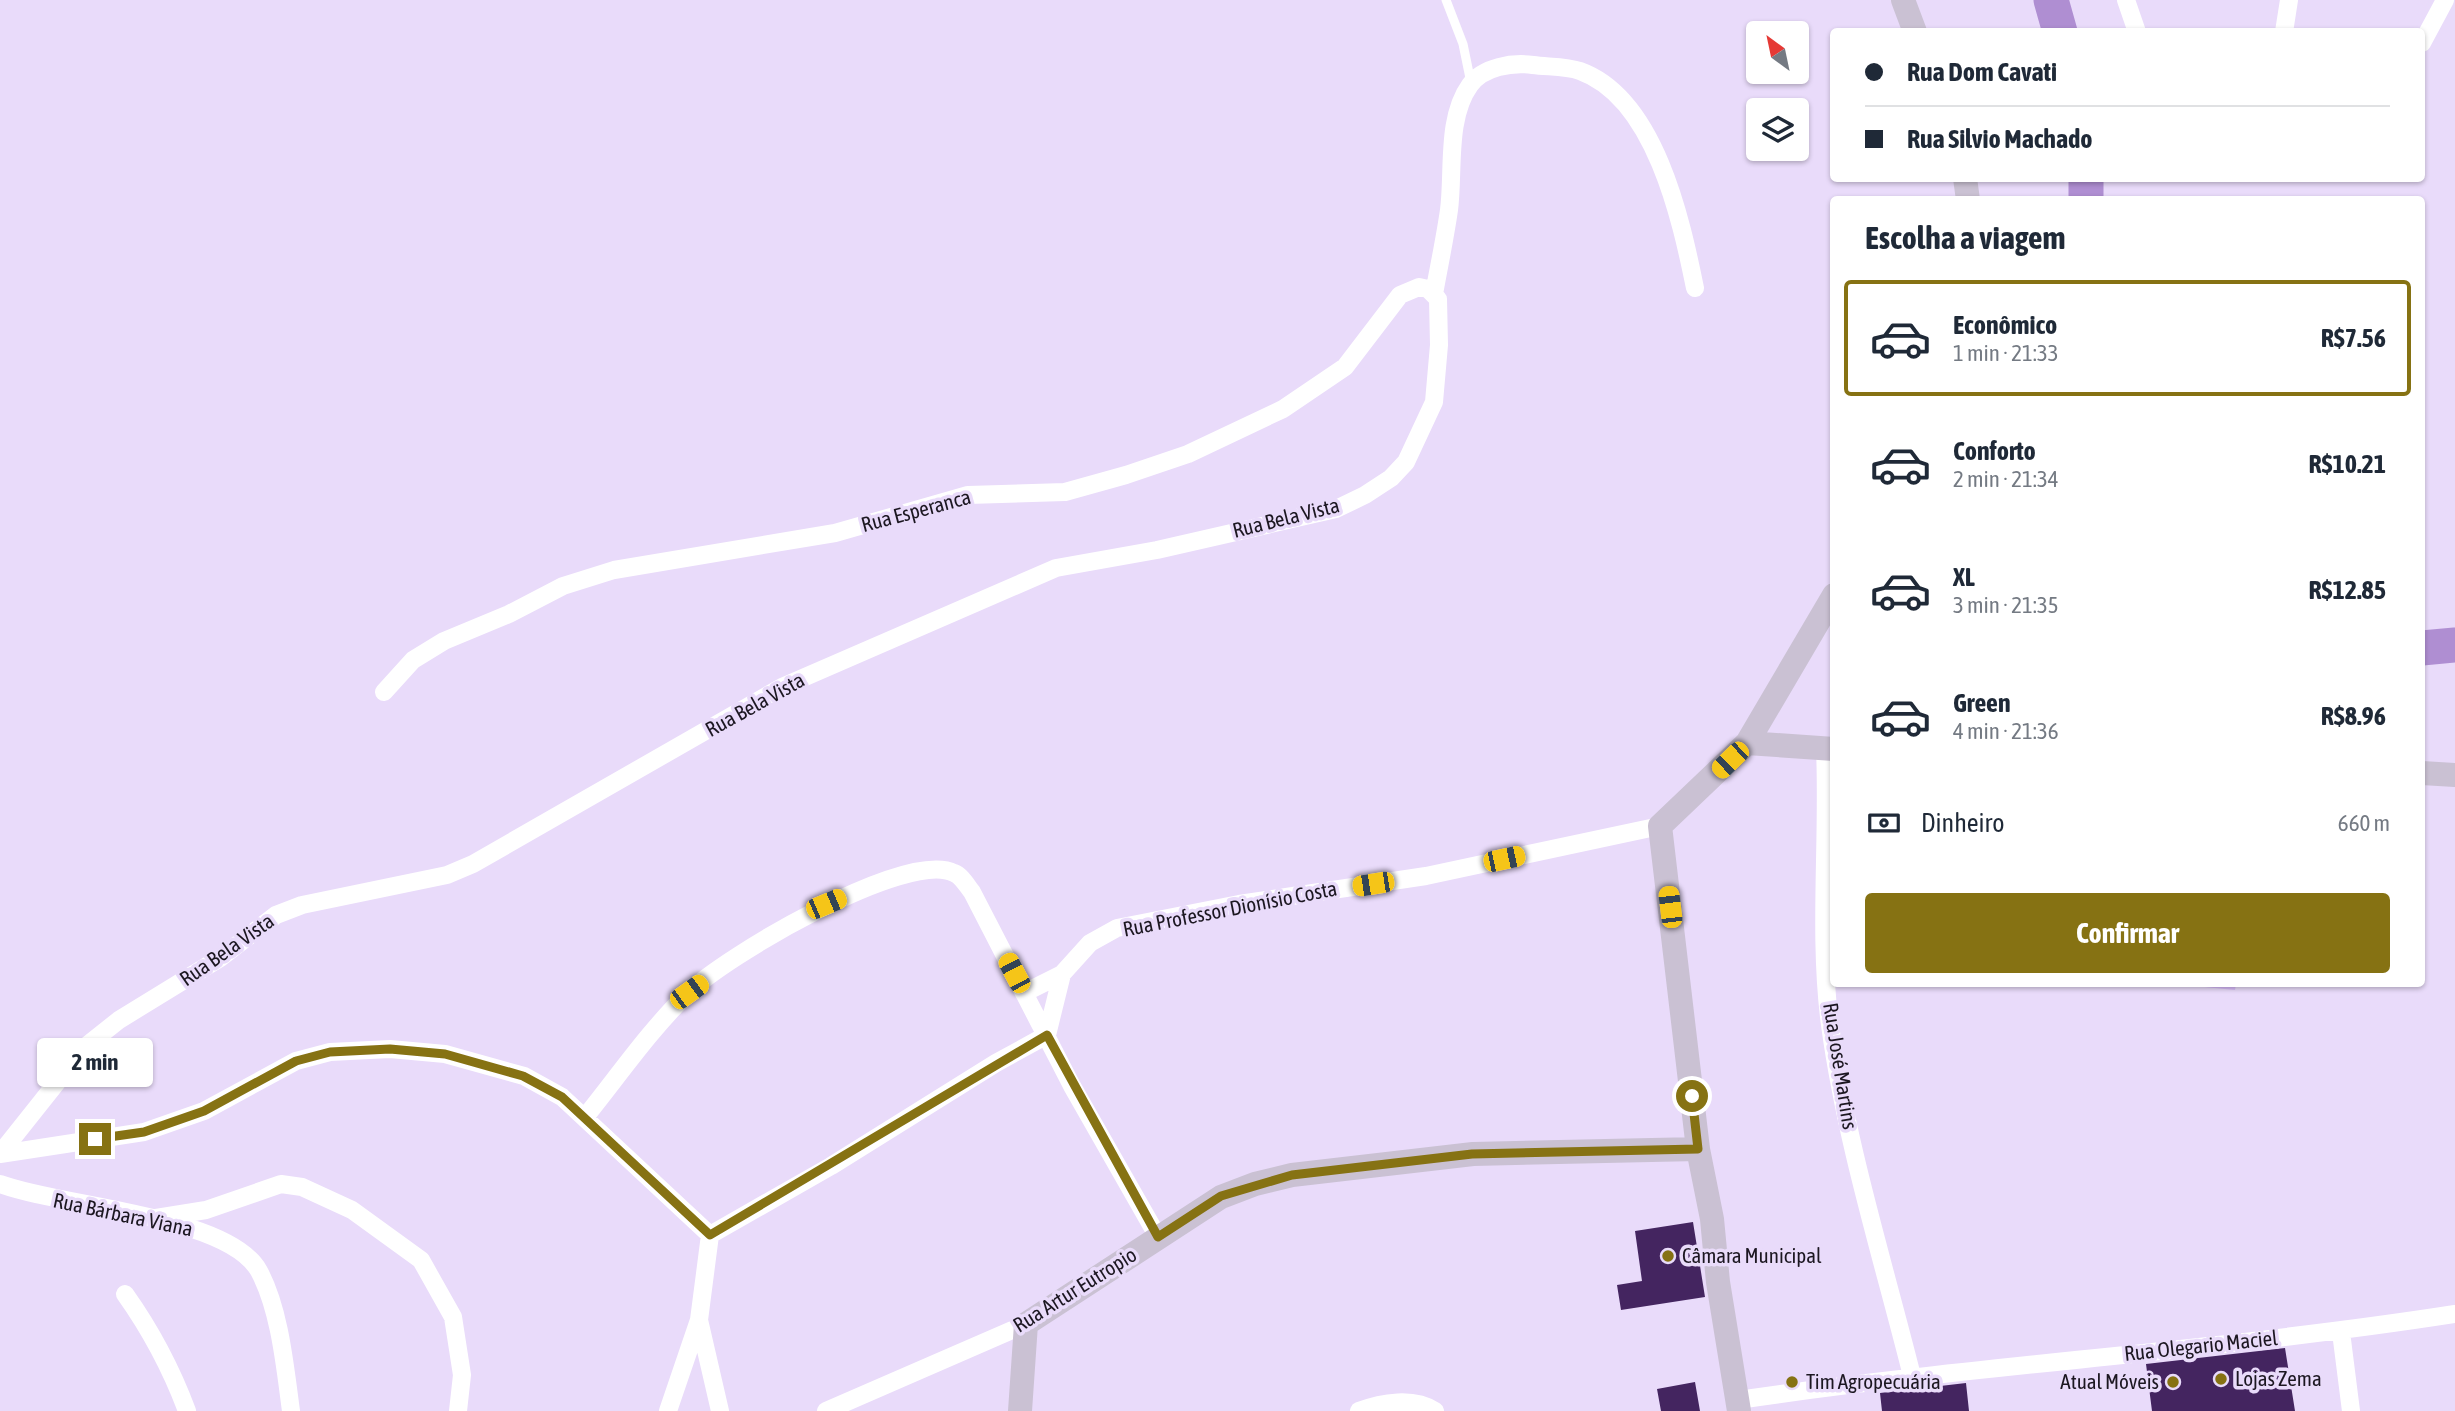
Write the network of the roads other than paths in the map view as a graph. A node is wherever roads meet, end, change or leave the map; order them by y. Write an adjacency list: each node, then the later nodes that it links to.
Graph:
1 (1446, 0): 10 (lane)
2 (1903, 0): 6 (main road)
3 (2126, 0): 7 (street)
4 (2289, 0): 8 (street)
5 (2445, 0): 9 (street)
6 (1914, 28)
7 (2136, 28)
8 (2285, 28)
9 (2425, 37)
10 (1471, 83): 11 (street); 12 (street, Rua Bela Vista)
11 (1695, 288)
12 (1426, 290): 14 (street, Rua Esperanca); 25 (street, Rua Bela Vista)
13 (1830, 602): 15 (main road)
14 (384, 692)
15 (1747, 743): 16 (main road); 19 (main road)
16 (1829, 749): 35 (street, Rua José Martins)
17 (2425, 773): 18 (main road)
18 (2455, 775)
19 (1660, 826): 20 (street, Rua Professor Dionísio Costa); 24 (main road)
20 (1062, 974): 21 (street, Rua Professor Dionísio Costa); 22 (street)
21 (1024, 993): 22 (street); 23 (street)
22 (1047, 1035): 28 (street); 29 (street)
23 (586, 1116): 25 (street); 28 (street)
24 (1698, 1149): 29 (main road, Rua Artur Eutropio); 36 (main road)
25 (0, 1154)
26 (0, 1184): 27 (street, Rua Bárbara Viana)
27 (156, 1218): 38 (street, Rua Bárbara Viana); 39 (street)
28 (710, 1235): 32 (street)
29 (1158, 1237): 33 (main road, Rua Artur Eutropio)
30 (125, 1294): 37 (street)
31 (2455, 1314): 34 (street, Rua Olegario Maciel)
32 (699, 1320): 40 (street); 41 (street)
33 (1026, 1324): 42 (street, Rua Artur Eutropio); 43 (main road)
34 (2341, 1332): 35 (street, Rua Olegario Maciel); 46 (street)
35 (1912, 1376): 36 (street, Rua Olegario Maciel)
36 (1739, 1405)
37 (187, 1411)
38 (291, 1411)
39 (458, 1411)
40 (668, 1411)
41 (720, 1411)
42 (826, 1411)
43 (1020, 1411)
44 (1359, 1411): 45 (street)
45 (1435, 1411)
46 (2351, 1411)

